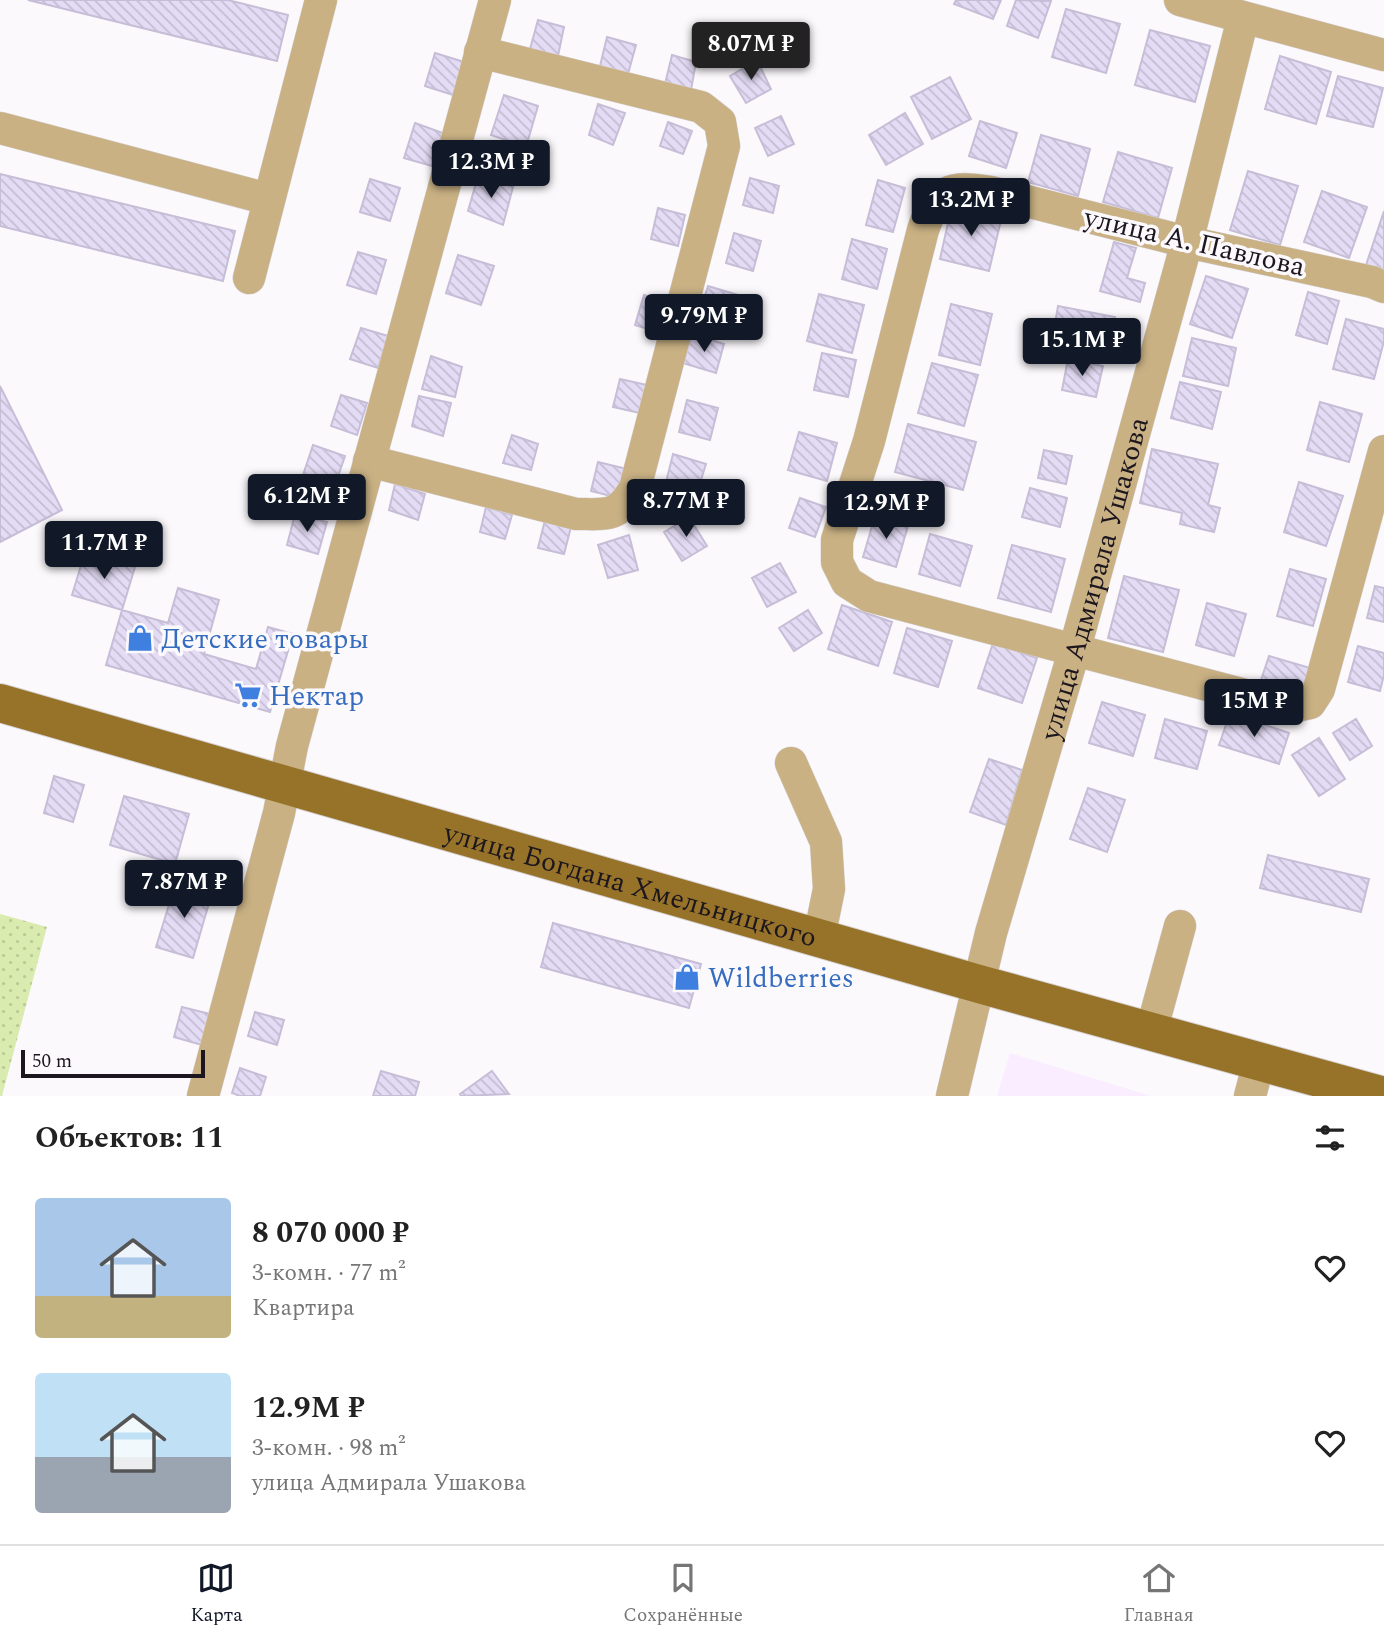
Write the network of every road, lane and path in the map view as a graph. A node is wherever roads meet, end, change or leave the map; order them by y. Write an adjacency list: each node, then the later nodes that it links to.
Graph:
1 (321, 0): 8 (street)
2 (495, 0): 5 (street)
3 (1180, 0): 4 (street)
4 (1243, 18): 6 (street); 9 (street, улица Адмирала Ушакова)
5 (480, 52): 13 (street); 13 (street)
6 (1384, 55)
7 (0, 128): 8 (street)
8 (268, 199): 10 (street)
9 (1187, 242): 11 (street, улица А. Павлова); 14 (street, улица Адмирала Ушакова); 14 (street, улица А. Павлова)
10 (249, 278)
11 (1384, 287)
12 (1384, 451): 14 (street, улица А. Павлова)
13 (369, 461): 17 (street)
14 (1074, 648): 20 (street, улица Адмирала Ушакова)
15 (0, 703): 17 (main road, улица Богдана Хмельницкого)
16 (791, 763): 19 (street)
17 (285, 785): 19 (main road, улица Богдана Хмельницкого); 23 (street)
18 (1180, 926): 21 (street)
19 (819, 938): 20 (main road, улица Богдана Хмельницкого)
20 (979, 984): 21 (main road, улица Богдана Хмельницкого); 24 (street, улица Адмирала Ушакова)
21 (1151, 1032): 22 (main road, улица Богдана Хмельницкого)
22 (1254, 1079): 25 (main road, улица Богдана Хмельницкого)
23 (203, 1096)
24 (952, 1096)
25 (1384, 1096)

